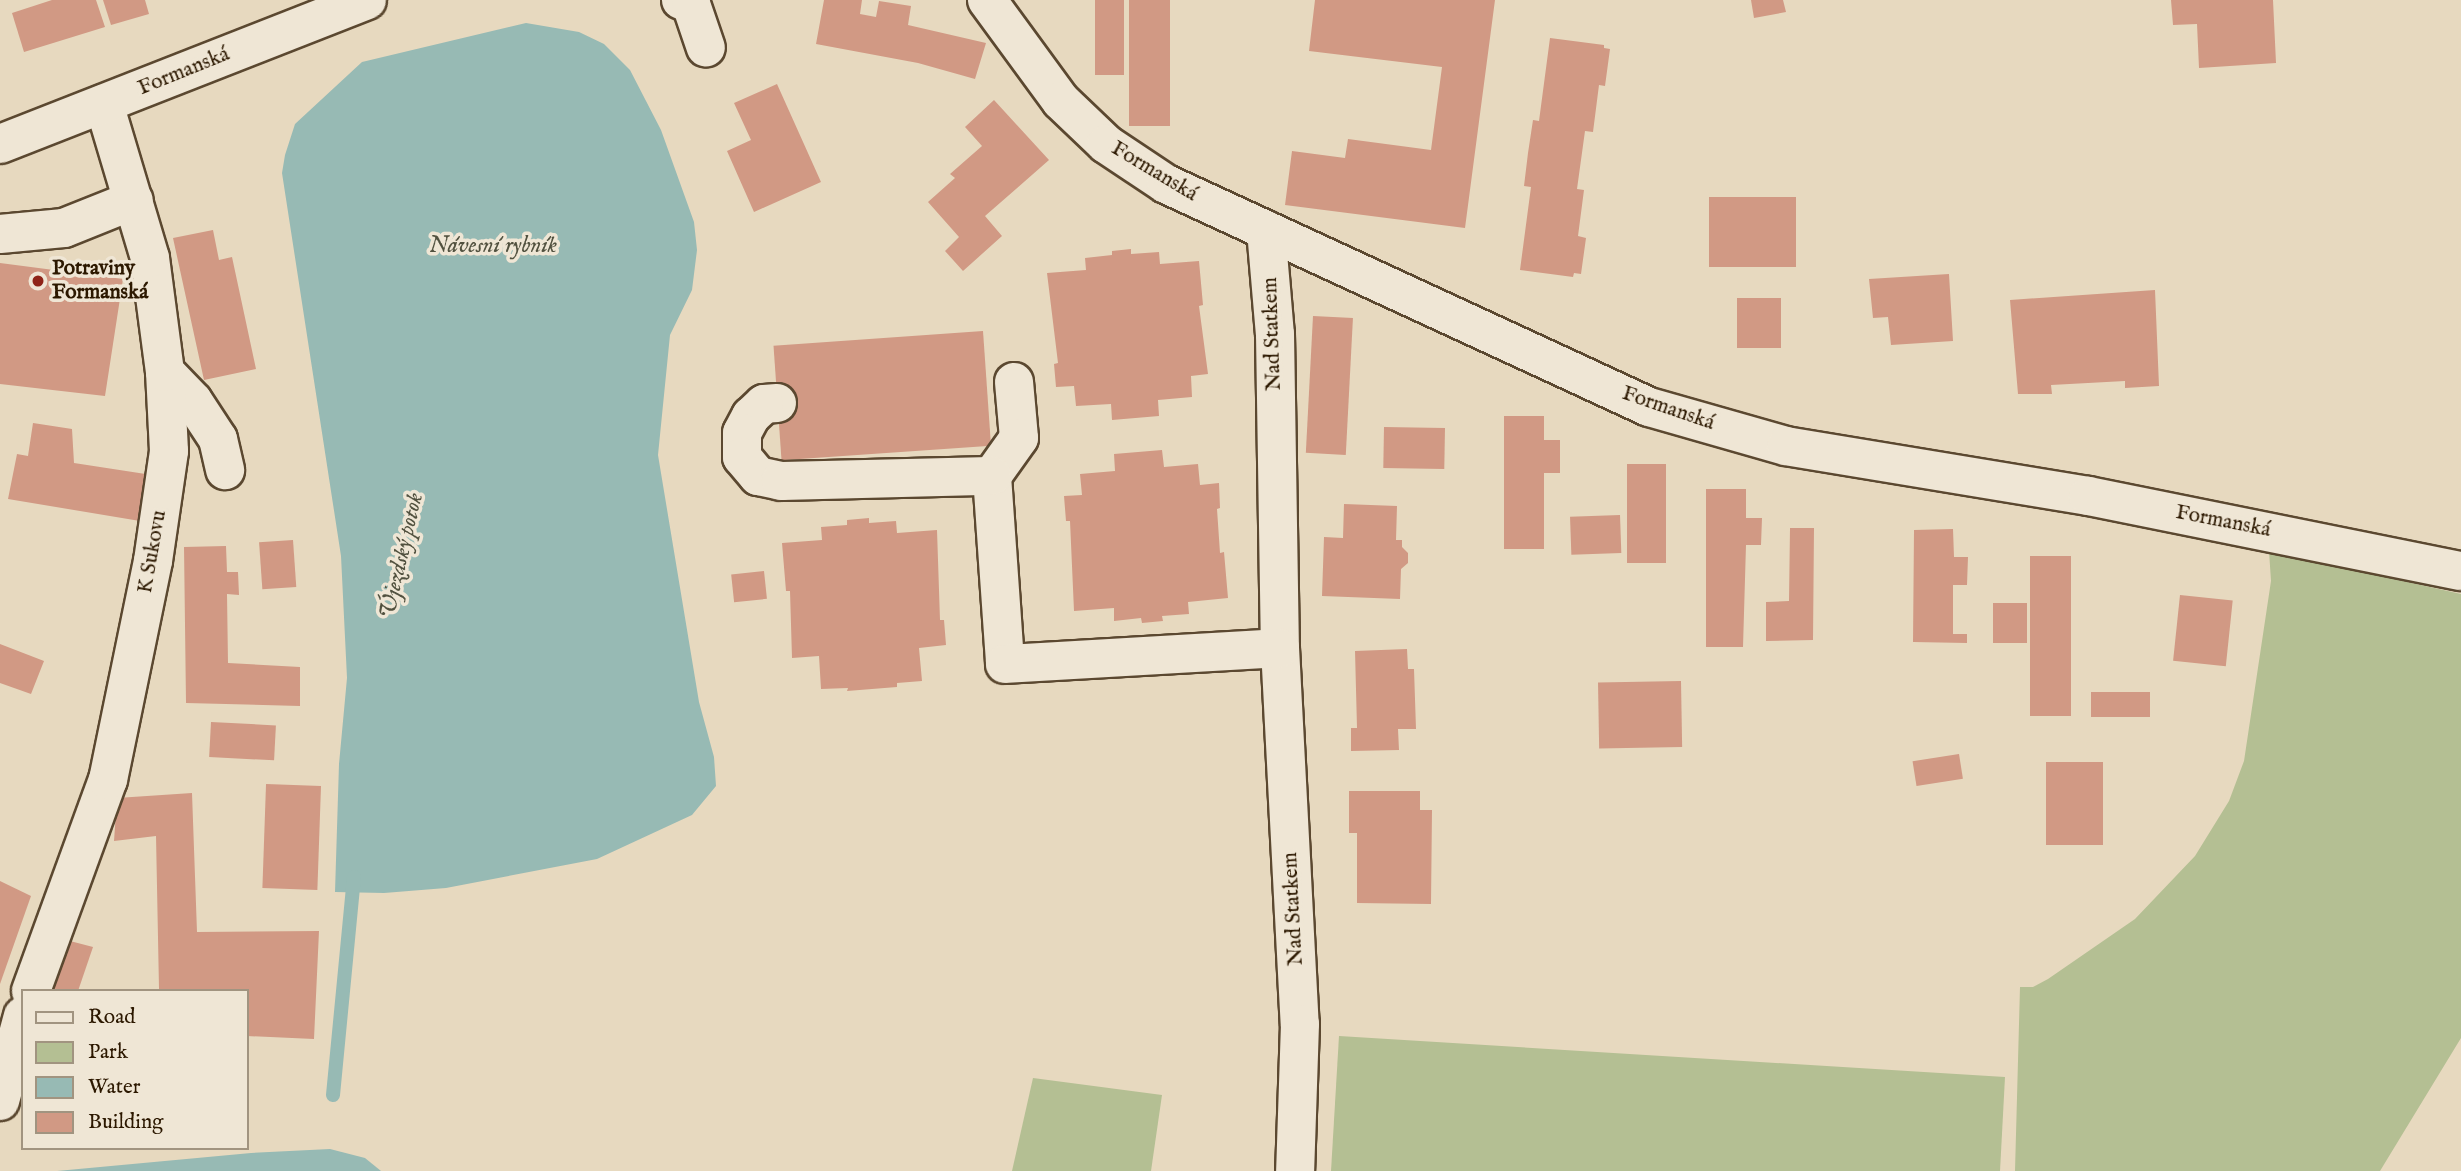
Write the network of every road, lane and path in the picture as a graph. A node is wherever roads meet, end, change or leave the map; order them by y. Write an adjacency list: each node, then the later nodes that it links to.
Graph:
1 (367, 0): 5 (street, Formanská)
2 (681, 0): 4 (street)
3 (987, 0): 8 (street, Formanská)
4 (706, 48)
5 (104, 104): 6 (street, Formanská); 7 (street, K Sukovu)
6 (0, 144)
7 (134, 200): 9 (street); 10 (street, K Sukovu)
8 (1266, 230): 15 (street, Formanská); 16 (street, Nad Statkem)
9 (0, 234)
10 (165, 372): 13 (street); 17 (street, K Sukovu)
11 (1014, 382): 14 (street)
12 (777, 403): 14 (street)
13 (225, 470)
14 (992, 476): 16 (street)
15 (2461, 570)
16 (1280, 648): 20 (street, Nad Statkem)
17 (32, 989)
18 (14, 1023): 19 (street)
19 (0, 1101)
20 (1295, 1171)

